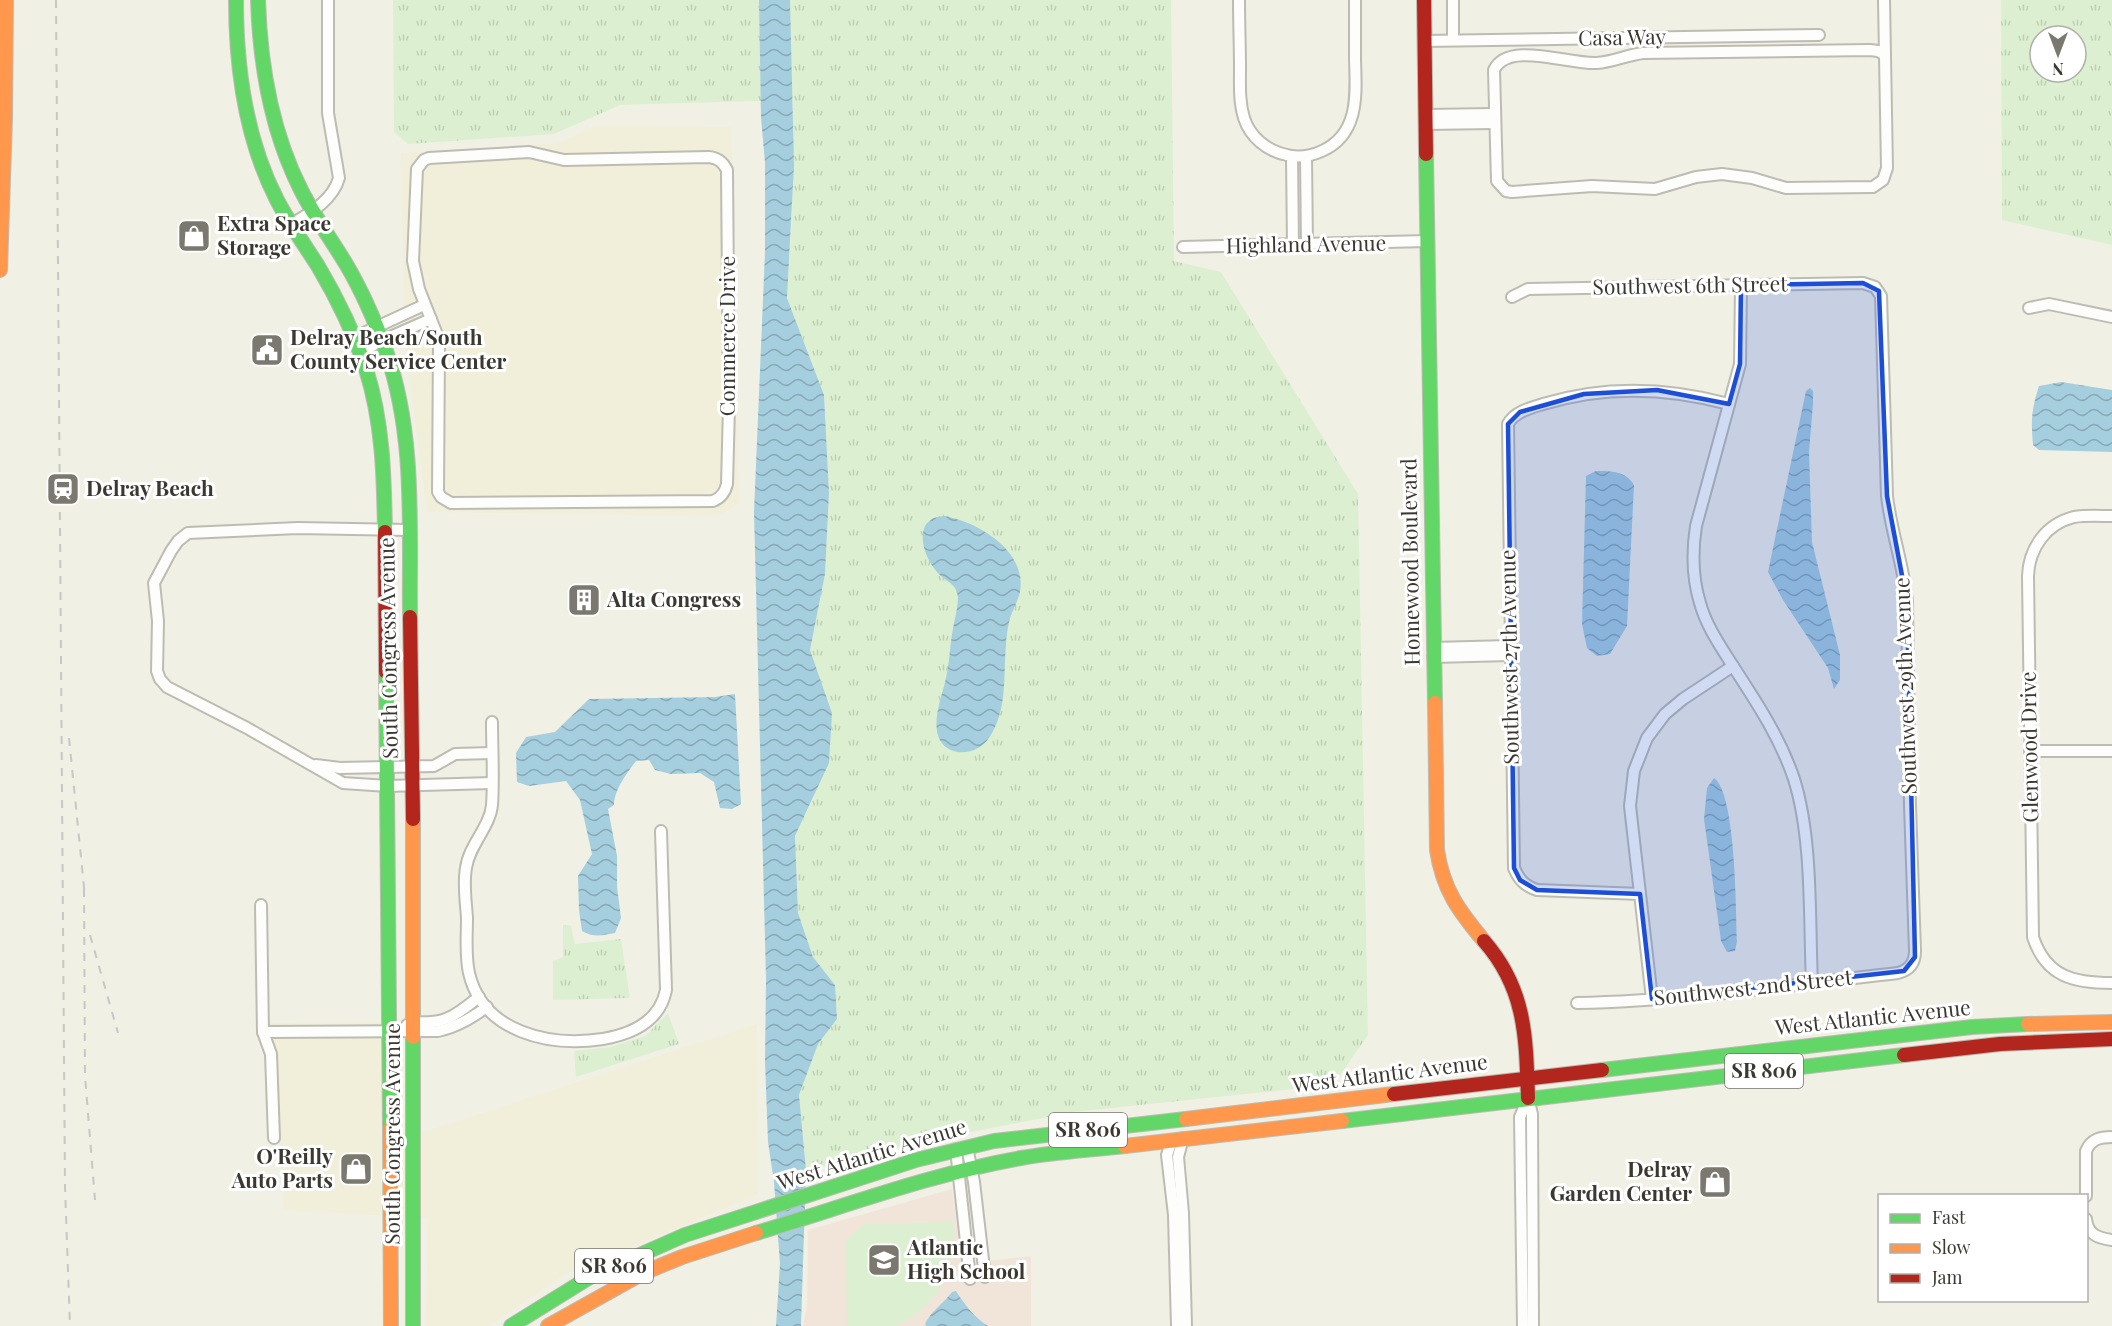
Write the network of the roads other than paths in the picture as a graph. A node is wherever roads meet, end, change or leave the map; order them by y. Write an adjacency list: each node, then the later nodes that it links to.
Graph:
1 (6, 0): 23 (main road)
2 (236, 0): 18 (main road, South Congress Avenue)
3 (258, 0): 17 (main road, South Congress Avenue)
4 (328, 0): 17 (street)
5 (1239, 0): 16 (street)
6 (1355, 0): 16 (street)
7 (1424, 0): 12 (main road, Homewood Boulevard)
8 (1453, 0): 11 (street)
9 (1884, 0): 13 (street)
10 (1819, 34): 11 (street, Casa Way)
11 (1453, 40): 12 (street, Casa Way)
12 (1424, 41): 15 (main road, Homewood Boulevard)
13 (1885, 56): 14 (street); 14 (street)
14 (1494, 119): 15 (street)
15 (1426, 120): 19 (main road, Homewood Boulevard)
16 (1299, 156): 20 (street); 21 (street)
17 (312, 211): 18 (street); 31 (main road, South Congress Avenue)
18 (292, 224): 32 (main road, South Congress Avenue)
19 (1428, 241): 21 (street, Highland Avenue); 40 (main road, Homewood Boulevard)
20 (1293, 246): 21 (street, Highland Avenue); 22 (street, Highland Avenue)
21 (1307, 246)
22 (1183, 247)
23 (0, 270)
24 (1869, 284): 25 (street, Southwest 6th Street); 55 (street, Southwest 29th Avenue)
25 (1741, 285): 26 (street, Southwest 6th Street); 35 (street)
26 (1512, 297)
27 (424, 305): 30 (street, Commerce Drive); 30 (street, Commerce Drive); 31 (street)
28 (2029, 308): 29 (street)
29 (2112, 317)
30 (431, 319): 33 (street)
31 (376, 326): 32 (street); 33 (main road, South Congress Avenue)
32 (355, 337): 34 (main road, South Congress Avenue)
33 (381, 341): 34 (street); 38 (main road, South Congress Avenue)
34 (360, 353): 37 (main road, South Congress Avenue)
35 (1729, 405): 39 (street, Southwest 27th Avenue); 41 (street)
36 (2112, 516): 43 (street, Glenwood Drive)
37 (384, 528): 38 (street); 46 (street); 48 (main road, South Congress Avenue)
38 (408, 530): 47 (main road, South Congress Avenue)
39 (1510, 651): 40 (street); 53 (street, Southwest 27th Avenue)
40 (1433, 652): 69 (main road, Homewood Boulevard)
41 (1733, 666): 53 (street); 56 (street)
42 (492, 722): 45 (street)
43 (2030, 751): 44 (street); 57 (street, Glenwood Drive)
44 (2112, 751)
45 (492, 753): 47 (street); 50 (street)
46 (311, 765): 48 (street); 51 (street)
47 (412, 766): 48 (street); 49 (main road, South Congress Avenue)
48 (388, 767): 51 (main road, South Congress Avenue)
49 (413, 783): 50 (street); 51 (street); 63 (main road, South Congress Avenue)
50 (492, 783): 58 (street)
51 (388, 786): 64 (main road, South Congress Avenue)
52 (661, 831): 61 (street)
53 (1640, 894): 59 (street)
54 (261, 905): 65 (street)
55 (1915, 951): 56 (street, Southwest 2nd Street)
56 (1812, 983): 59 (street, Southwest 2nd Street)
57 (2112, 983)
58 (479, 997): 61 (street); 63 (street)
59 (1652, 999): 60 (street, Southwest 2nd Street)
60 (1577, 1003)
61 (487, 1007): 63 (street)
62 (2112, 1022): 67 (main road, West Atlantic Avenue / SR 806)
63 (414, 1027): 64 (street); 79 (main road, South Congress Avenue)
64 (390, 1031): 65 (street); 77 (main road, South Congress Avenue)
65 (264, 1032): 73 (street)
66 (2112, 1038): 68 (main road, West Atlantic Avenue / SR 806)
67 (1800, 1047): 68 (main road); 69 (main road, West Atlantic Avenue / SR 806)
68 (1802, 1067): 70 (main road, West Atlantic Avenue / SR 806)
69 (1527, 1079): 70 (main road, Homewood Boulevard); 71 (main road, West Atlantic Avenue / SR 806)
70 (1528, 1098): 74 (main road, West Atlantic Avenue / SR 806); 92 (street); 93 (street)
71 (1209, 1116): 74 (main road); 75 (main road, West Atlantic Avenue / SR 806)
72 (2107, 1137): 78 (street)
73 (274, 1138)
74 (1177, 1139): 76 (main road, West Atlantic Avenue / SR 806); 90 (street); 91 (street)
75 (962, 1148): 76 (street); 81 (main road, West Atlantic Avenue / SR 806)
76 (966, 1170): 83 (main road, West Atlantic Avenue / SR 806); 84 (street); 85 (street)
77 (392, 1182): 79 (main road); 86 (main road, South Congress Avenue)
78 (2086, 1194)
79 (414, 1207): 87 (main road, South Congress Avenue)
80 (2088, 1227): 82 (street)
81 (685, 1235): 83 (street); 88 (main road, West Atlantic Avenue / SR 806)
82 (2112, 1240)
83 (692, 1254): 89 (main road, West Atlantic Avenue / SR 806)
84 (985, 1277)
85 (970, 1279)
86 (391, 1326)
87 (413, 1326)
88 (511, 1326)
89 (548, 1326)
90 (1177, 1326)
91 (1186, 1326)
92 (1523, 1326)
93 (1533, 1326)

